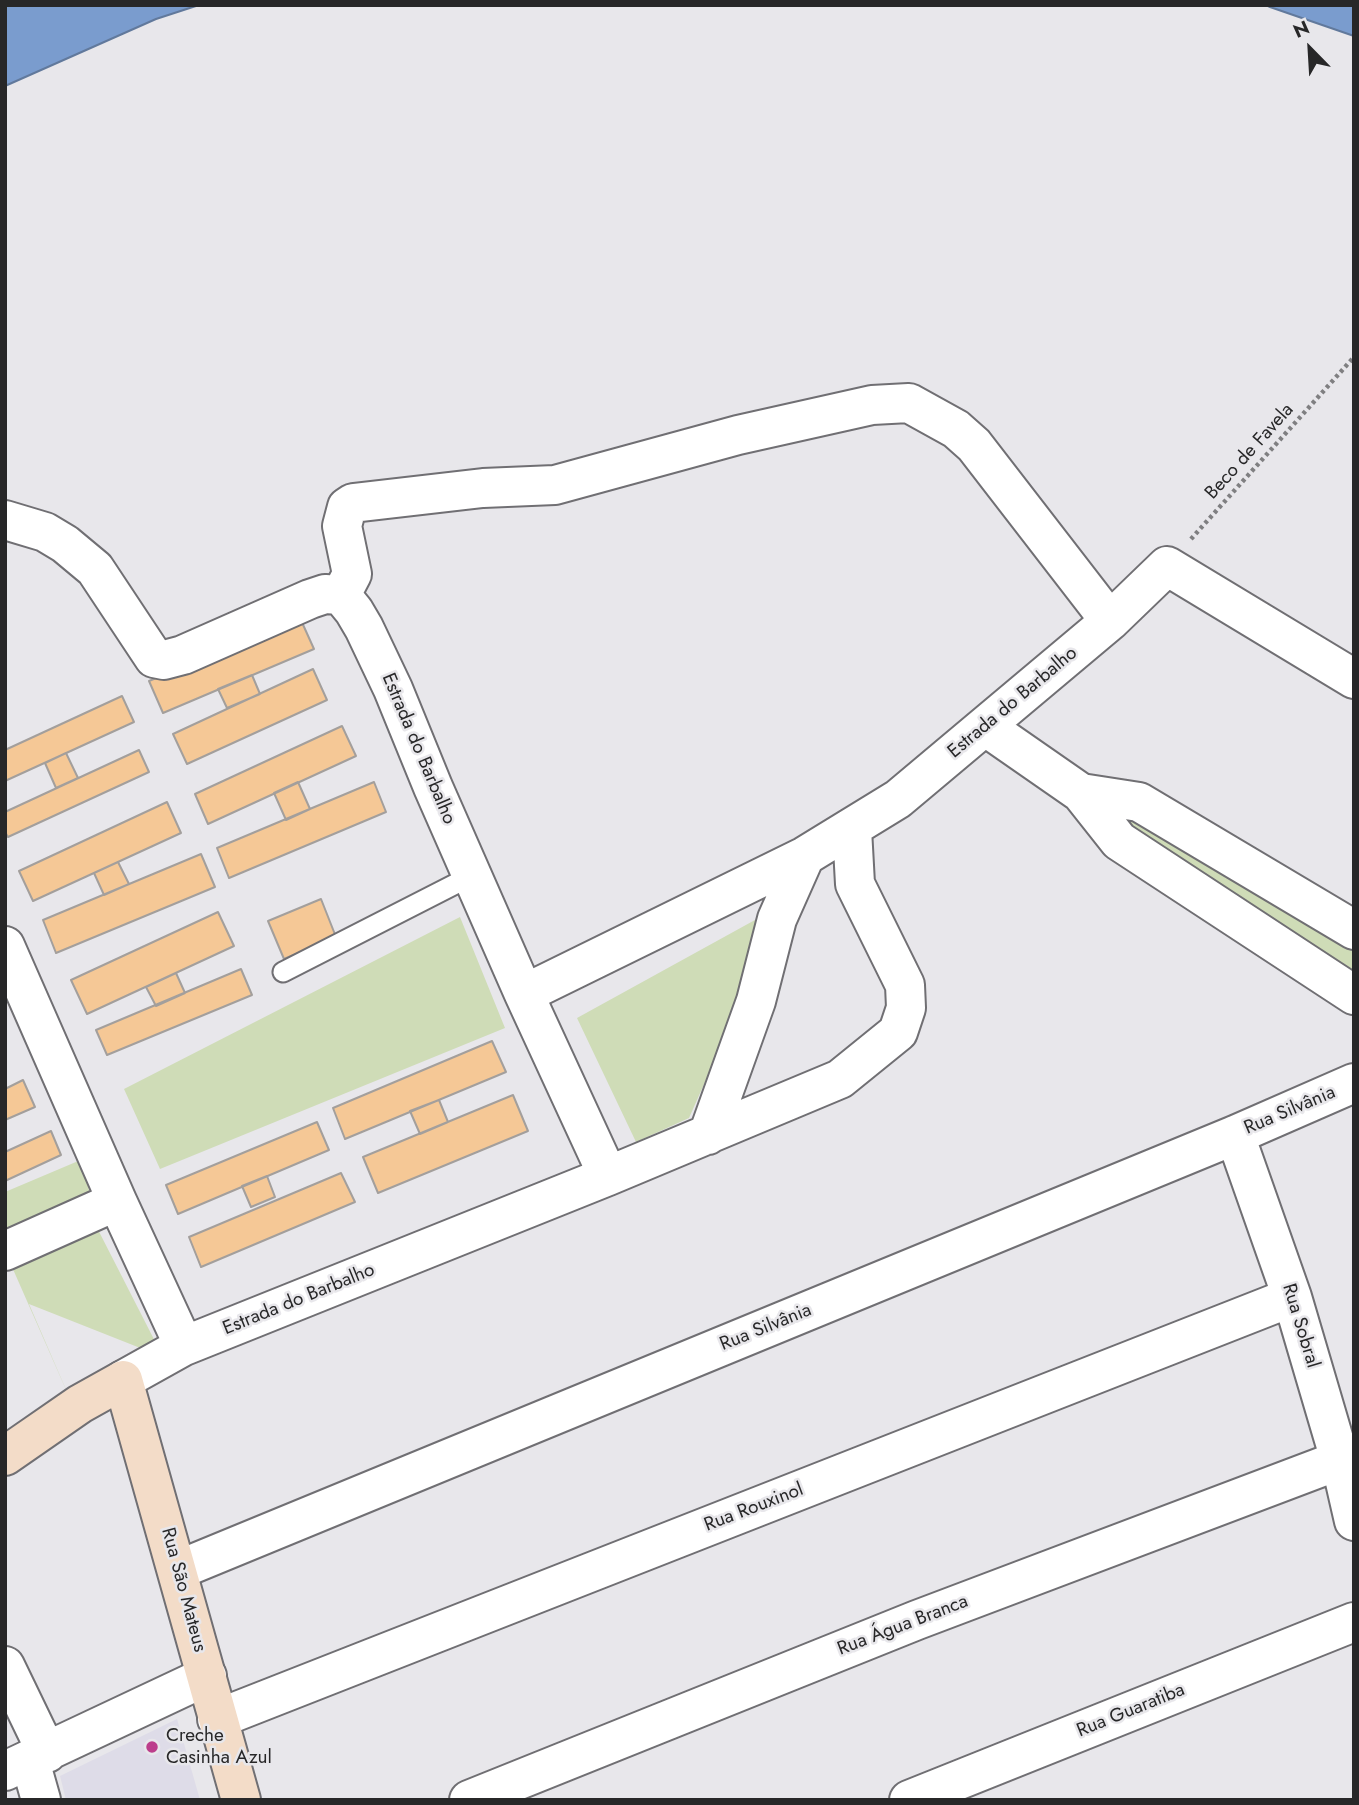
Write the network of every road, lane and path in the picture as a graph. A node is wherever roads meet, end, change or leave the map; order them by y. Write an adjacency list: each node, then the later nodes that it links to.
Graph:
1 (1354, 357): 3 (path, Beco de Favela)
2 (5, 520): 4 (street)
3 (1167, 566): 5 (street, Estrada do Barbalho); 6 (street)
4 (341, 595): 5 (street); 11 (street, Estrada do Barbalho)
5 (1111, 621): 7 (street, Estrada do Barbalho)
6 (1354, 679)
7 (986, 727): 8 (street); 9 (street, Estrada do Barbalho)
8 (1082, 793): 12 (street); 16 (street)
9 (852, 829): 10 (street, Estrada do Barbalho); 18 (street, Estrada do Barbalho)
10 (805, 856): 15 (street, Estrada do Barbalho); 18 (street)
11 (472, 875): 14 (lane); 15 (street, Estrada do Barbalho)
12 (1354, 930)
13 (5, 946): 21 (street)
14 (283, 972)
15 (524, 994): 20 (street, Estrada do Barbalho)
16 (1354, 995)
17 (1354, 1083): 19 (street, Rua Silvânia)
18 (708, 1135): 20 (street, Estrada do Barbalho)
19 (1235, 1135): 23 (street, Rua Sobral); 29 (street, Rua Silvânia)
20 (608, 1176): 24 (street, Estrada do Barbalho)
21 (117, 1201): 22 (street); 24 (street)
22 (5, 1251)
23 (1292, 1297): 27 (street, Rua Sobral); 33 (street, Rua Rouxinol)
24 (184, 1346): 25 (street, Estrada do Barbalho)
25 (123, 1380): 26 (street, Estrada do Barbalho); 29 (street, Rua São Mateus)
26 (5, 1456)
27 (1340, 1460): 28 (street, Rua Sobral); 37 (street, Rua Água Branca)
28 (1354, 1521)
29 (178, 1570): 32 (street, Rua São Mateus)
30 (1354, 1622): 38 (street, Rua Guaratiba)
31 (5, 1666): 34 (street)
32 (206, 1676): 33 (street, Rua São Mateus); 34 (street)
33 (217, 1718): 36 (street, Rua São Mateus)
34 (27, 1762): 35 (street)
35 (41, 1800)
36 (241, 1800)
37 (469, 1800)
38 (909, 1800)

